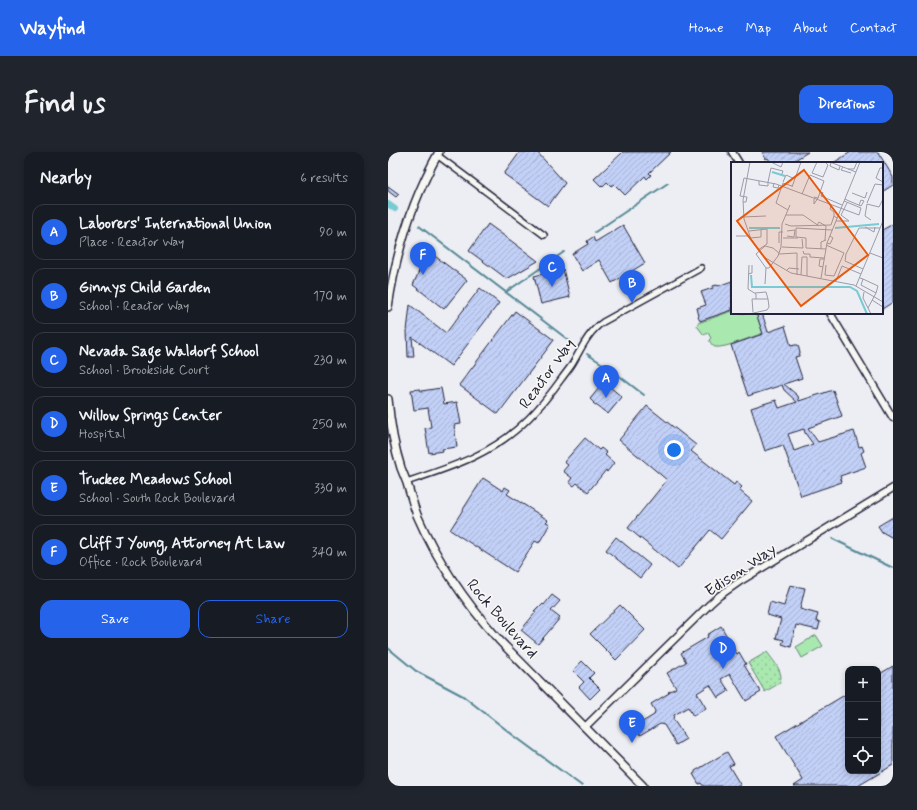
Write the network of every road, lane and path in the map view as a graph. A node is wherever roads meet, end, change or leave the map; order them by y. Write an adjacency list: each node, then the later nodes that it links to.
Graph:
1 (732, 152): 3 (street)
2 (438, 154): 4 (street); 6 (main road)
3 (738, 162)
4 (544, 235)
5 (701, 268): 10 (street, Reactor Way)
6 (388, 307)
7 (831, 314): 9 (street)
8 (388, 399): 10 (main road, Rock Boulevard)
9 (893, 418)
10 (406, 482): 12 (main road, Rock Boulevard)
11 (893, 488): 12 (street, Edison Way)
12 (585, 727): 13 (main road, Rock Boulevard)
13 (643, 786)

